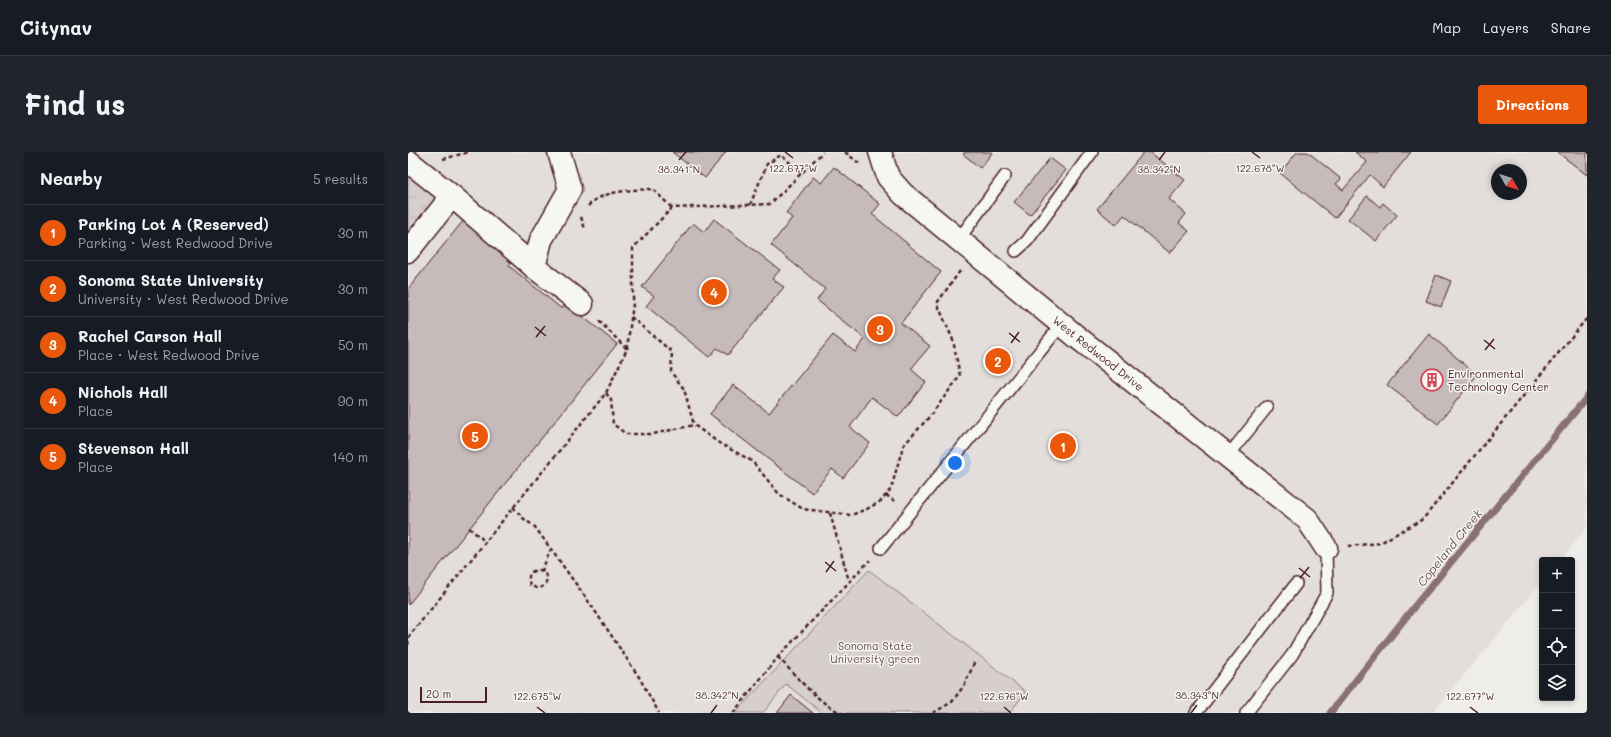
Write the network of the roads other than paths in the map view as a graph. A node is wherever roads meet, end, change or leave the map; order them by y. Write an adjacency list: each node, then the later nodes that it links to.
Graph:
1 (560, 152): 10 (street)
2 (880, 152): 7 (street, West Redwood Drive)
3 (1092, 152): 9 (lane)
4 (408, 161): 6 (street)
5 (1005, 176): 7 (lane)
6 (452, 196): 8 (street); 10 (street)
7 (959, 240): 12 (street, West Redwood Drive)
8 (408, 251)
9 (1016, 251)
10 (534, 267): 11 (street)
11 (582, 304)
12 (1062, 324): 14 (street, West Redwood Drive); 15 (lane)
13 (1267, 407): 14 (lane)
14 (1228, 456): 16 (street, West Redwood Drive)
15 (882, 548)
16 (1326, 548): 19 (lane)
17 (1296, 584): 18 (lane)
18 (1196, 713)
19 (1246, 713)

